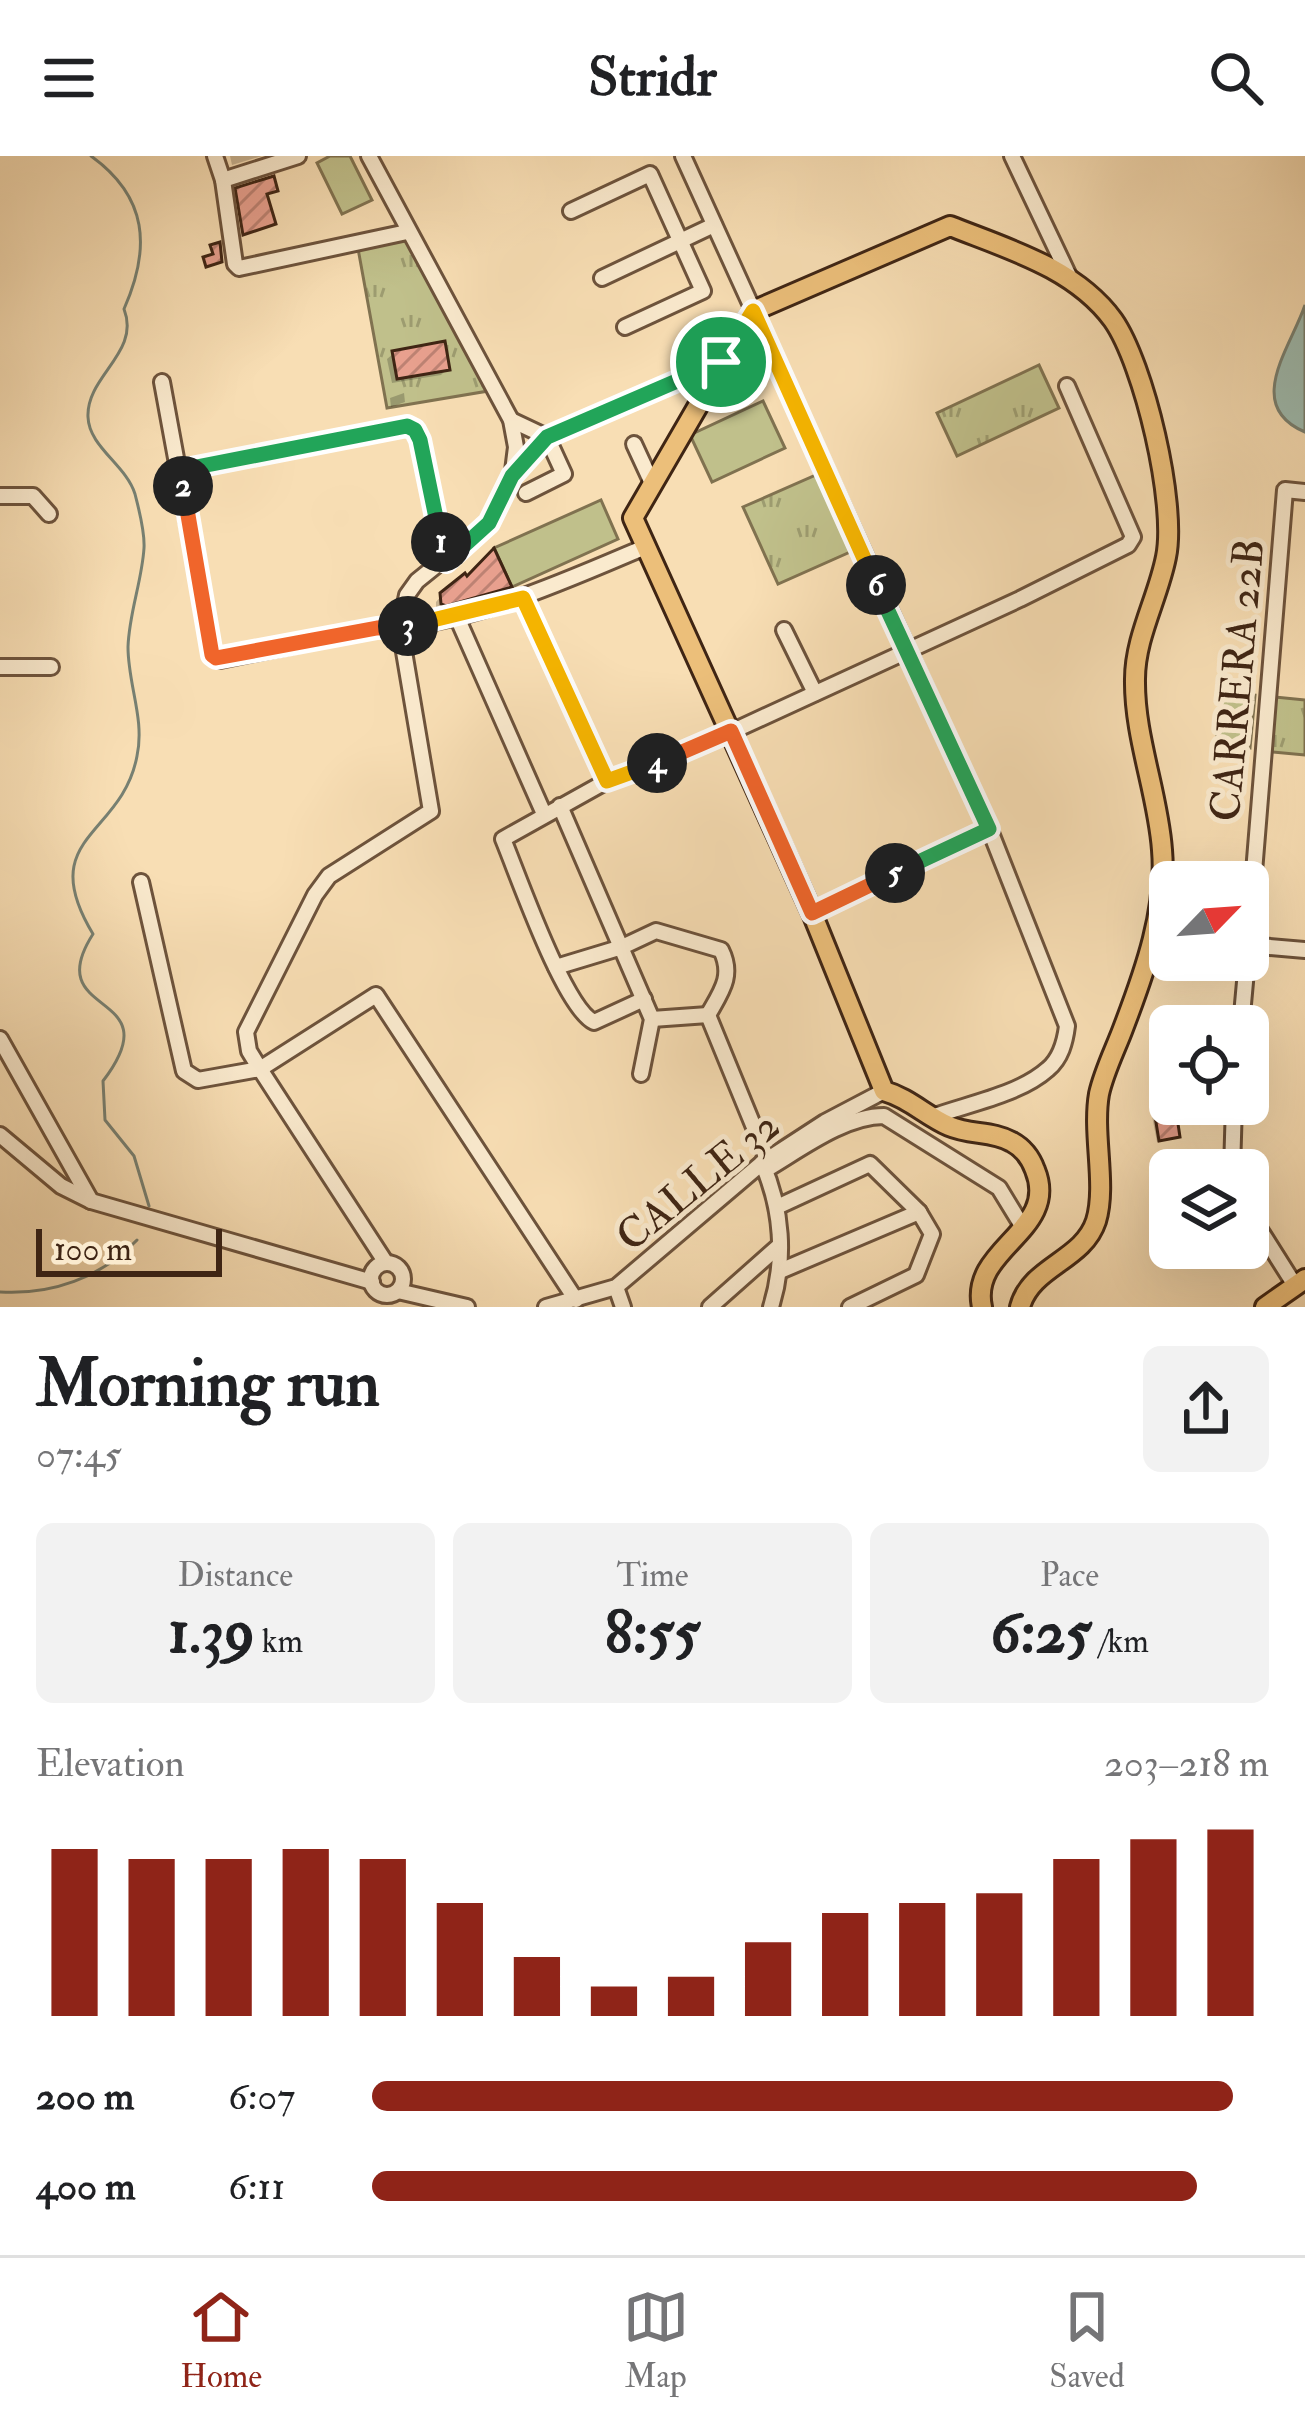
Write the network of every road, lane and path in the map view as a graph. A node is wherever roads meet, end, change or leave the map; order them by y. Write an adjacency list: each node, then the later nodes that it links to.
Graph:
1 (214, 156): 6 (street)
2 (298, 156): 6 (street)
3 (369, 156): 9 (street)
4 (682, 156): 8 (street)
5 (1012, 156): 11 (street)
6 (223, 180): 9 (street)
7 (571, 211): 10 (street)
8 (714, 225): 10 (street); 13 (street)
9 (407, 232): 18 (street)
10 (680, 241): 12 (street); 14 (street)
11 (1069, 276): 13 (main road); 80 (main road)
12 (602, 278)
13 (753, 311): 15 (main road); 34 (street)
14 (625, 327)
15 (721, 362): 19 (street); 23 (main road)
16 (162, 382): 21 (street)
17 (1067, 386): 34 (street)
18 (511, 420): 19 (street); 22 (street)
19 (547, 437): 22 (street); 25 (street)
20 (634, 444): 23 (street)
21 (181, 470): 29 (street); 32 (street)
22 (512, 476): 29 (street)
23 (652, 483): 28 (main road)
24 (1305, 492): 43 (street, CARRERA 22B)
25 (526, 493)
26 (0, 496): 27 (street)
27 (49, 514)
28 (645, 547): 30 (street); 38 (main road)
29 (446, 562): 32 (street)
30 (523, 598): 31 (street); 39 (street)
31 (456, 615): 32 (street); 41 (street)
32 (400, 628): 54 (street)
33 (784, 631): 37 (street)
34 (907, 650): 37 (street); 42 (street)
35 (0, 667): 36 (street)
36 (51, 667)
37 (815, 692): 38 (street)
38 (731, 731): 39 (street); 45 (main road)
39 (607, 781): 40 (street)
40 (560, 806): 41 (street); 46 (street)
41 (544, 814): 49 (street)
42 (989, 829): 45 (street); 57 (street)
43 (1255, 861)
44 (141, 882): 54 (street)
45 (812, 913): 56 (main road)
46 (622, 947): 49 (street); 50 (street); 51 (street)
47 (1269, 947): 48 (street)
48 (1305, 950)
49 (556, 967): 50 (street)
50 (644, 999): 52 (street)
51 (708, 1016): 52 (street); 59 (street)
52 (652, 1019): 55 (street)
53 (0, 1039): 60 (street)
54 (260, 1069): 66 (street); 71 (street)
55 (641, 1074)
56 (884, 1091): 57 (main road); 59 (street, CALLE 32)
57 (932, 1117): 63 (main road)
58 (0, 1135): 60 (street)
59 (765, 1164): 61 (street); 63 (street); 69 (street, CALLE 32)
60 (91, 1202): 66 (street)
61 (777, 1207): 62 (street); 65 (street)
62 (920, 1212): 67 (street); 78 (street)
63 (1024, 1229): 79 (main road)
64 (1269, 1239): 68 (street)
65 (780, 1244): 67 (street); 75 (street)
66 (377, 1271): 70 (street); 70 (street)
67 (780, 1276): 76 (street); 77 (street)
68 (1301, 1283): 81 (main road)
69 (616, 1287): 71 (street, CALLE 32); 74 (street)
70 (393, 1295): 72 (street)
71 (576, 1300): 73 (street, CALLE 32)
72 (466, 1307)
73 (546, 1307)
74 (623, 1307)
75 (710, 1307)
76 (771, 1307)
77 (784, 1307)
78 (850, 1307)
79 (982, 1307)
80 (1020, 1307)
81 (1265, 1307)

